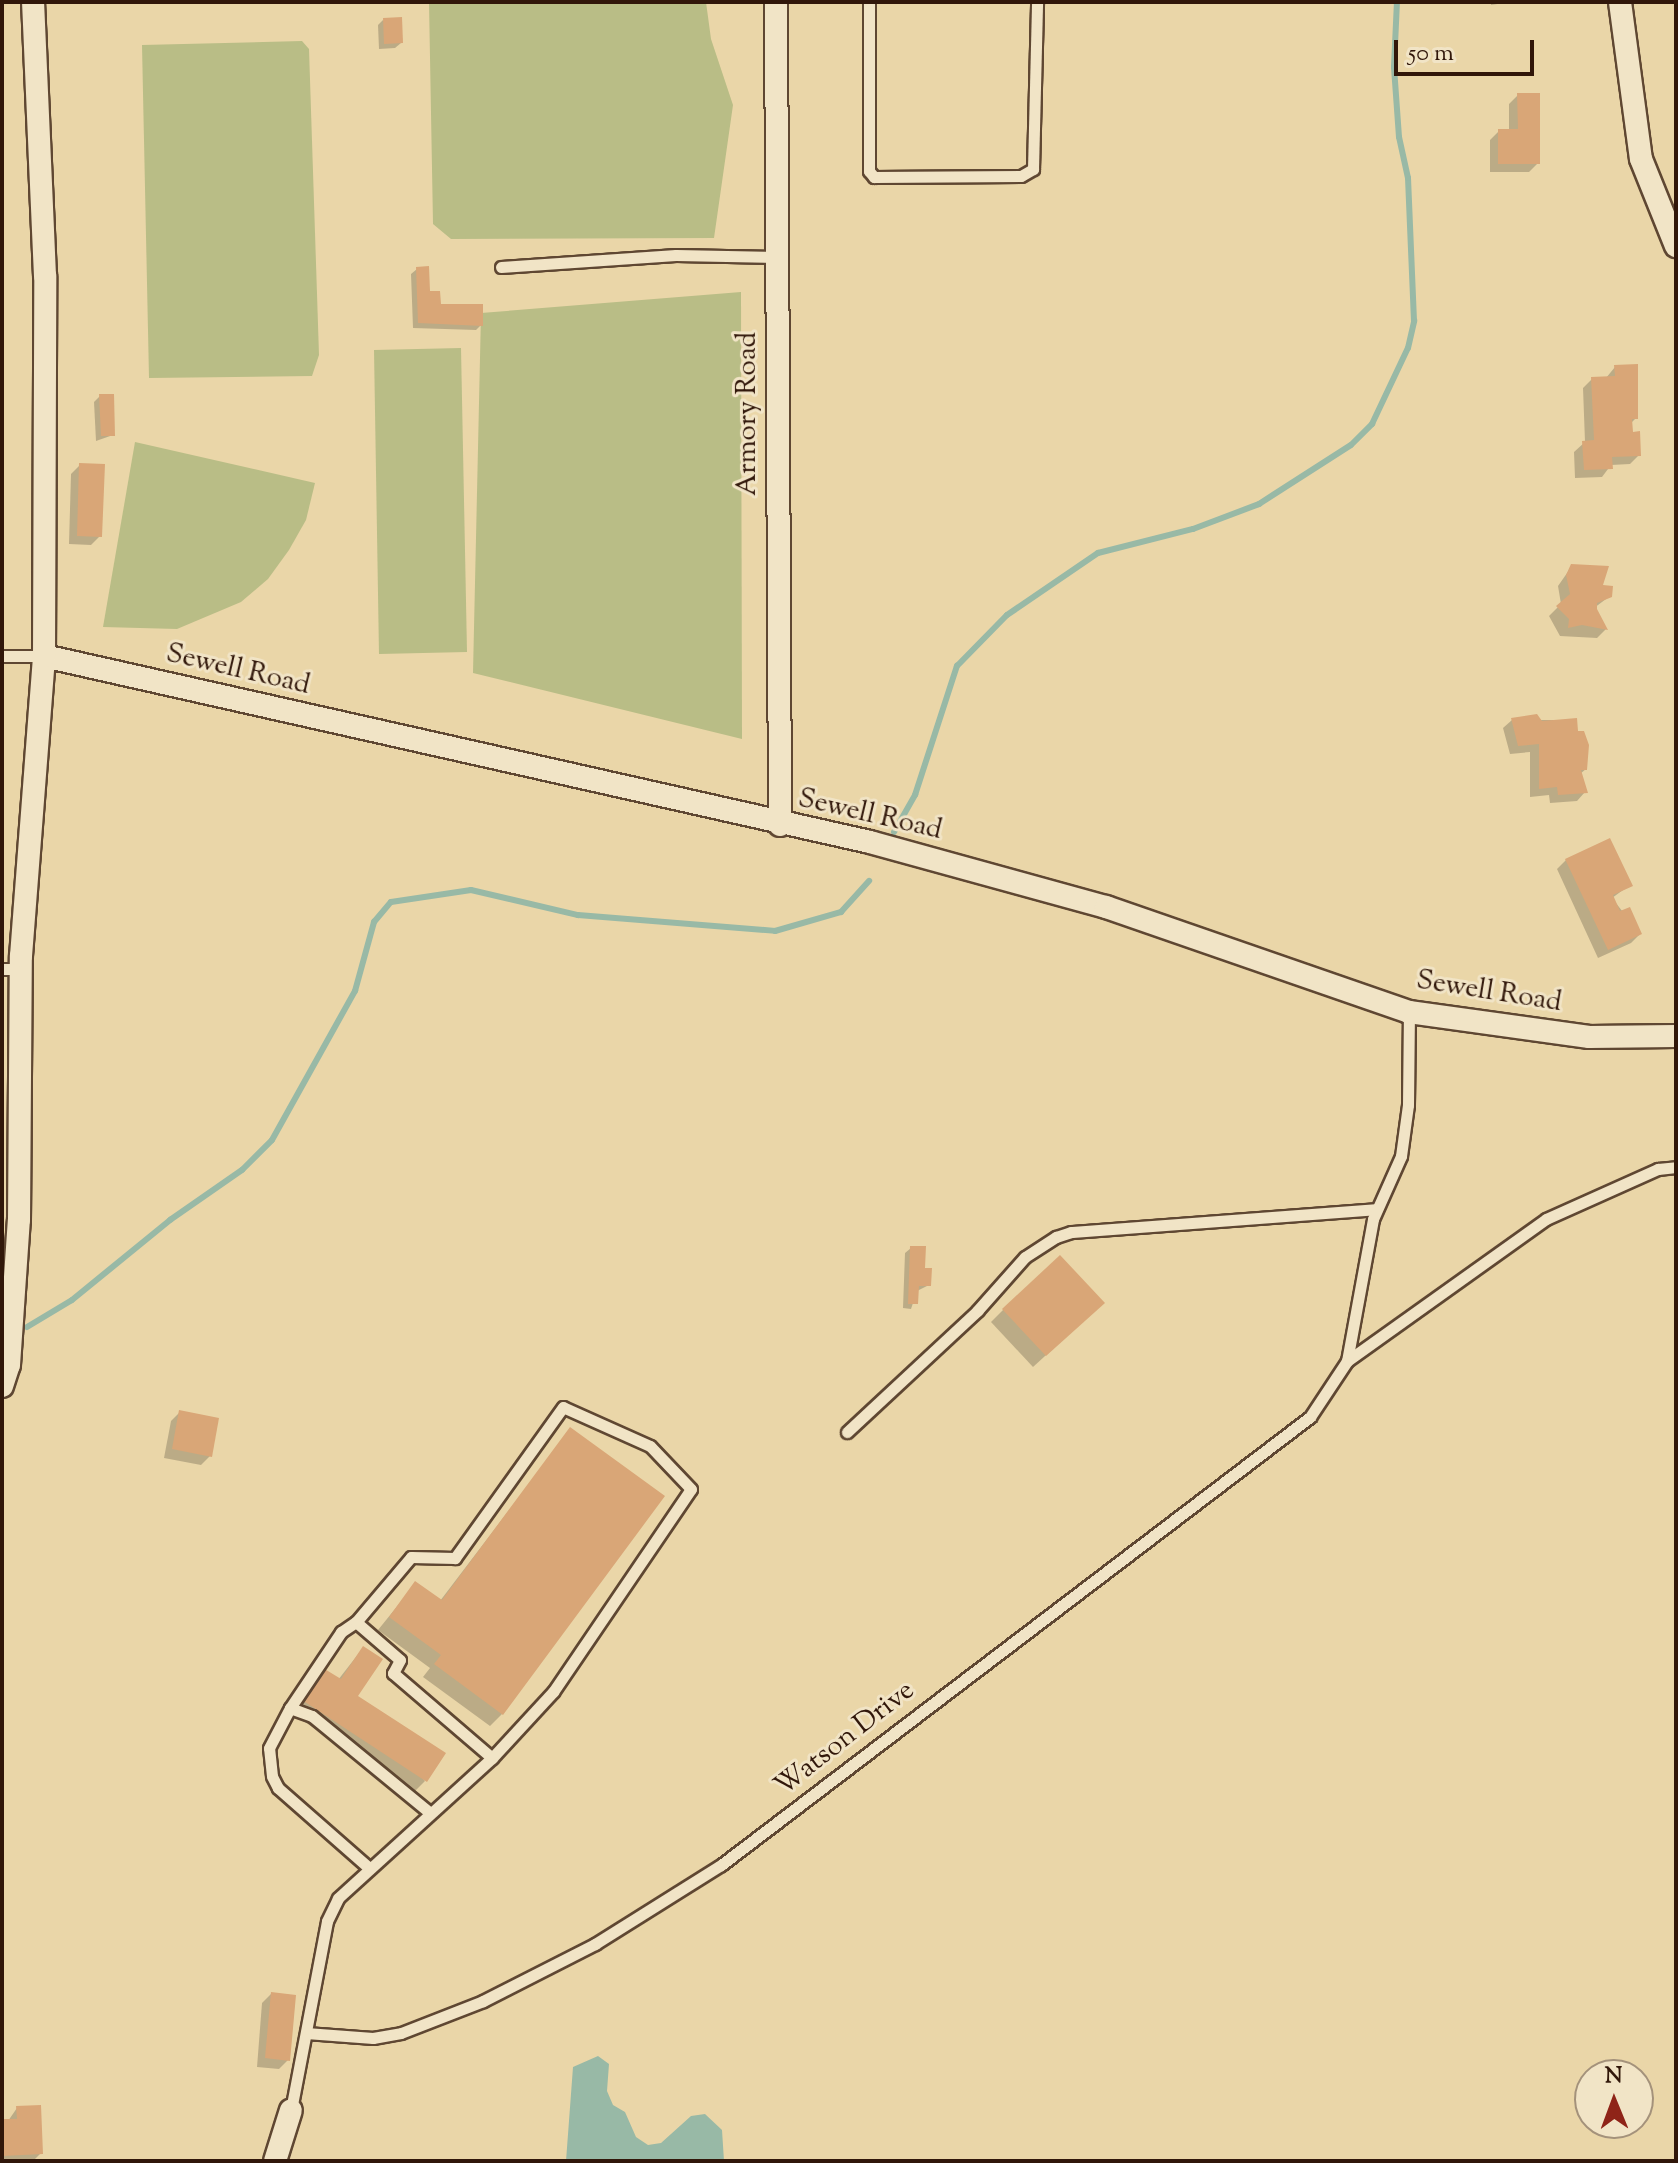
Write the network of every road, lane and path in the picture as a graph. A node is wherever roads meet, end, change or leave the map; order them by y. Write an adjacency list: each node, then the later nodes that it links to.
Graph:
1 (33, 2): 10 (street)
2 (776, 2): 7 (street, Armory Road)
3 (869, 2): 4 (lane)
4 (1037, 2)
5 (1620, 2): 6 (street)
6 (1676, 246)
7 (777, 257): 8 (lane); 11 (street, Armory Road)
8 (501, 267)
9 (2, 656): 10 (lane)
10 (44, 656): 11 (street, Sewell Road); 12 (street)
11 (780, 825): 13 (street, Sewell Road)
12 (12, 969): 18 (street)
13 (1409, 1012): 14 (street, Sewell Road); 16 (lane)
14 (1676, 1036)
15 (1676, 1167): 17 (lane)
16 (1376, 1209): 17 (lane); 19 (lane)
17 (1347, 1361): 25 (lane, Watson Drive)
18 (2, 1386)
19 (847, 1432)
20 (356, 1622): 21 (lane); 22 (lane); 22 (lane)
21 (290, 1708): 23 (lane); 24 (lane)
22 (492, 1758): 23 (lane)
23 (430, 1813): 24 (lane)
24 (368, 1867): 25 (lane)
25 (306, 2033): 26 (lane)
26 (291, 2110): 27 (street)
27 (275, 2161)

